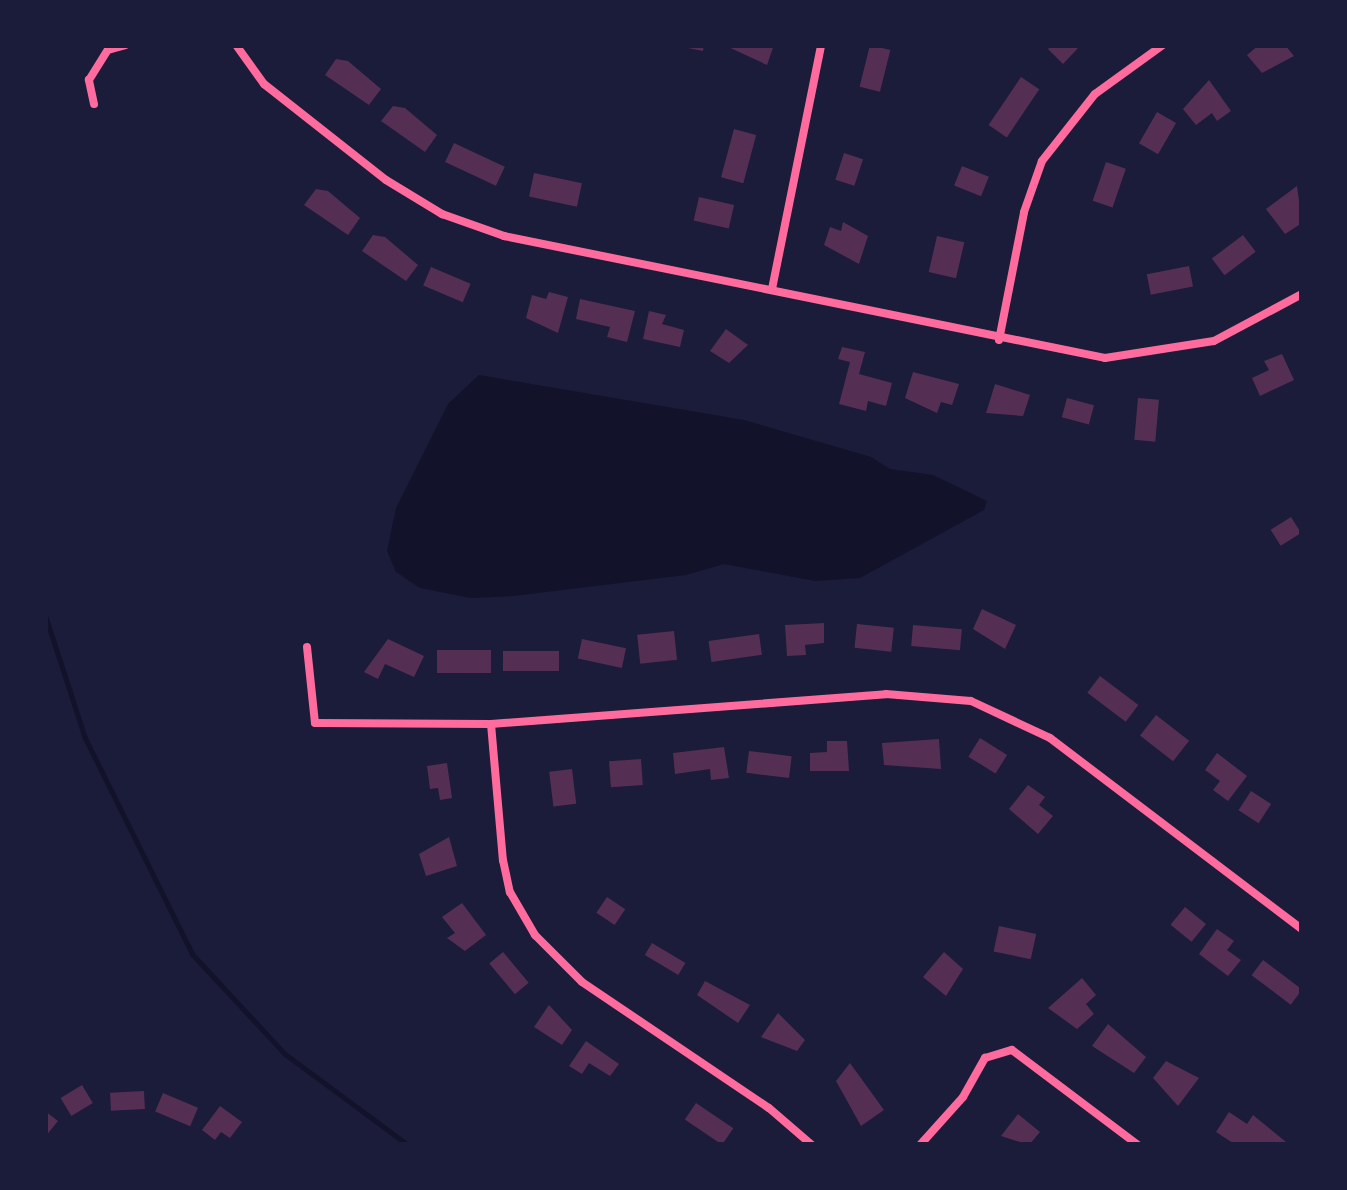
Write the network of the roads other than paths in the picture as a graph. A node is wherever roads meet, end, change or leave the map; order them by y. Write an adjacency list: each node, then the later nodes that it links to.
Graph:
1 (125, 45): 5 (street)
2 (236, 45): 6 (street)
3 (821, 45): 6 (street)
4 (1163, 45): 8 (street)
5 (94, 104)
6 (772, 289): 8 (street)
7 (1302, 294): 8 (street)
8 (999, 340)
9 (307, 647): 10 (street)
10 (492, 724): 11 (street); 12 (street)
11 (1302, 929)
12 (812, 1145)
13 (920, 1145): 14 (street)
14 (1138, 1145)

